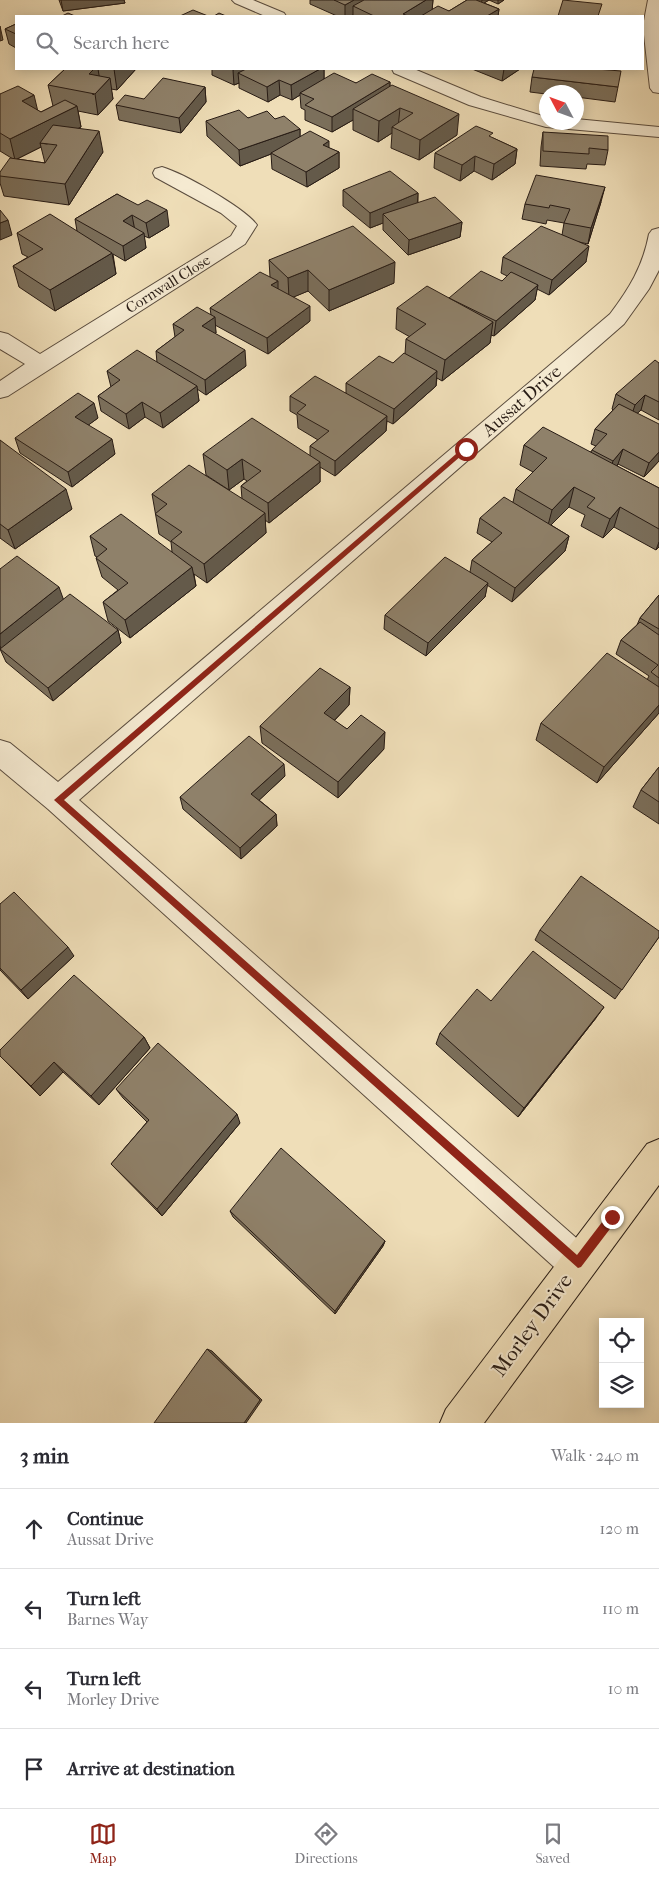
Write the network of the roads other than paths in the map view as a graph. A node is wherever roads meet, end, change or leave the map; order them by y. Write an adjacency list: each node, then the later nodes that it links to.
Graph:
1 (240, 0): 3 (street)
2 (656, 0): 5 (street)
3 (276, 15)
4 (402, 70): 6 (street)
5 (659, 88)
6 (539, 119)
7 (584, 125): 8 (street)
8 (659, 132)
9 (162, 173): 12 (street, Cornwall Close)
10 (659, 234): 15 (street, Aussat Drive)
11 (0, 339): 12 (street)
12 (40, 364): 13 (street, Cornwall Close)
13 (0, 391)
14 (0, 752): 15 (street)
15 (58, 800): 17 (street)
16 (659, 1156): 17 (main road, Morley Drive)
17 (578, 1263): 18 (main road, Morley Drive)
18 (460, 1423)

